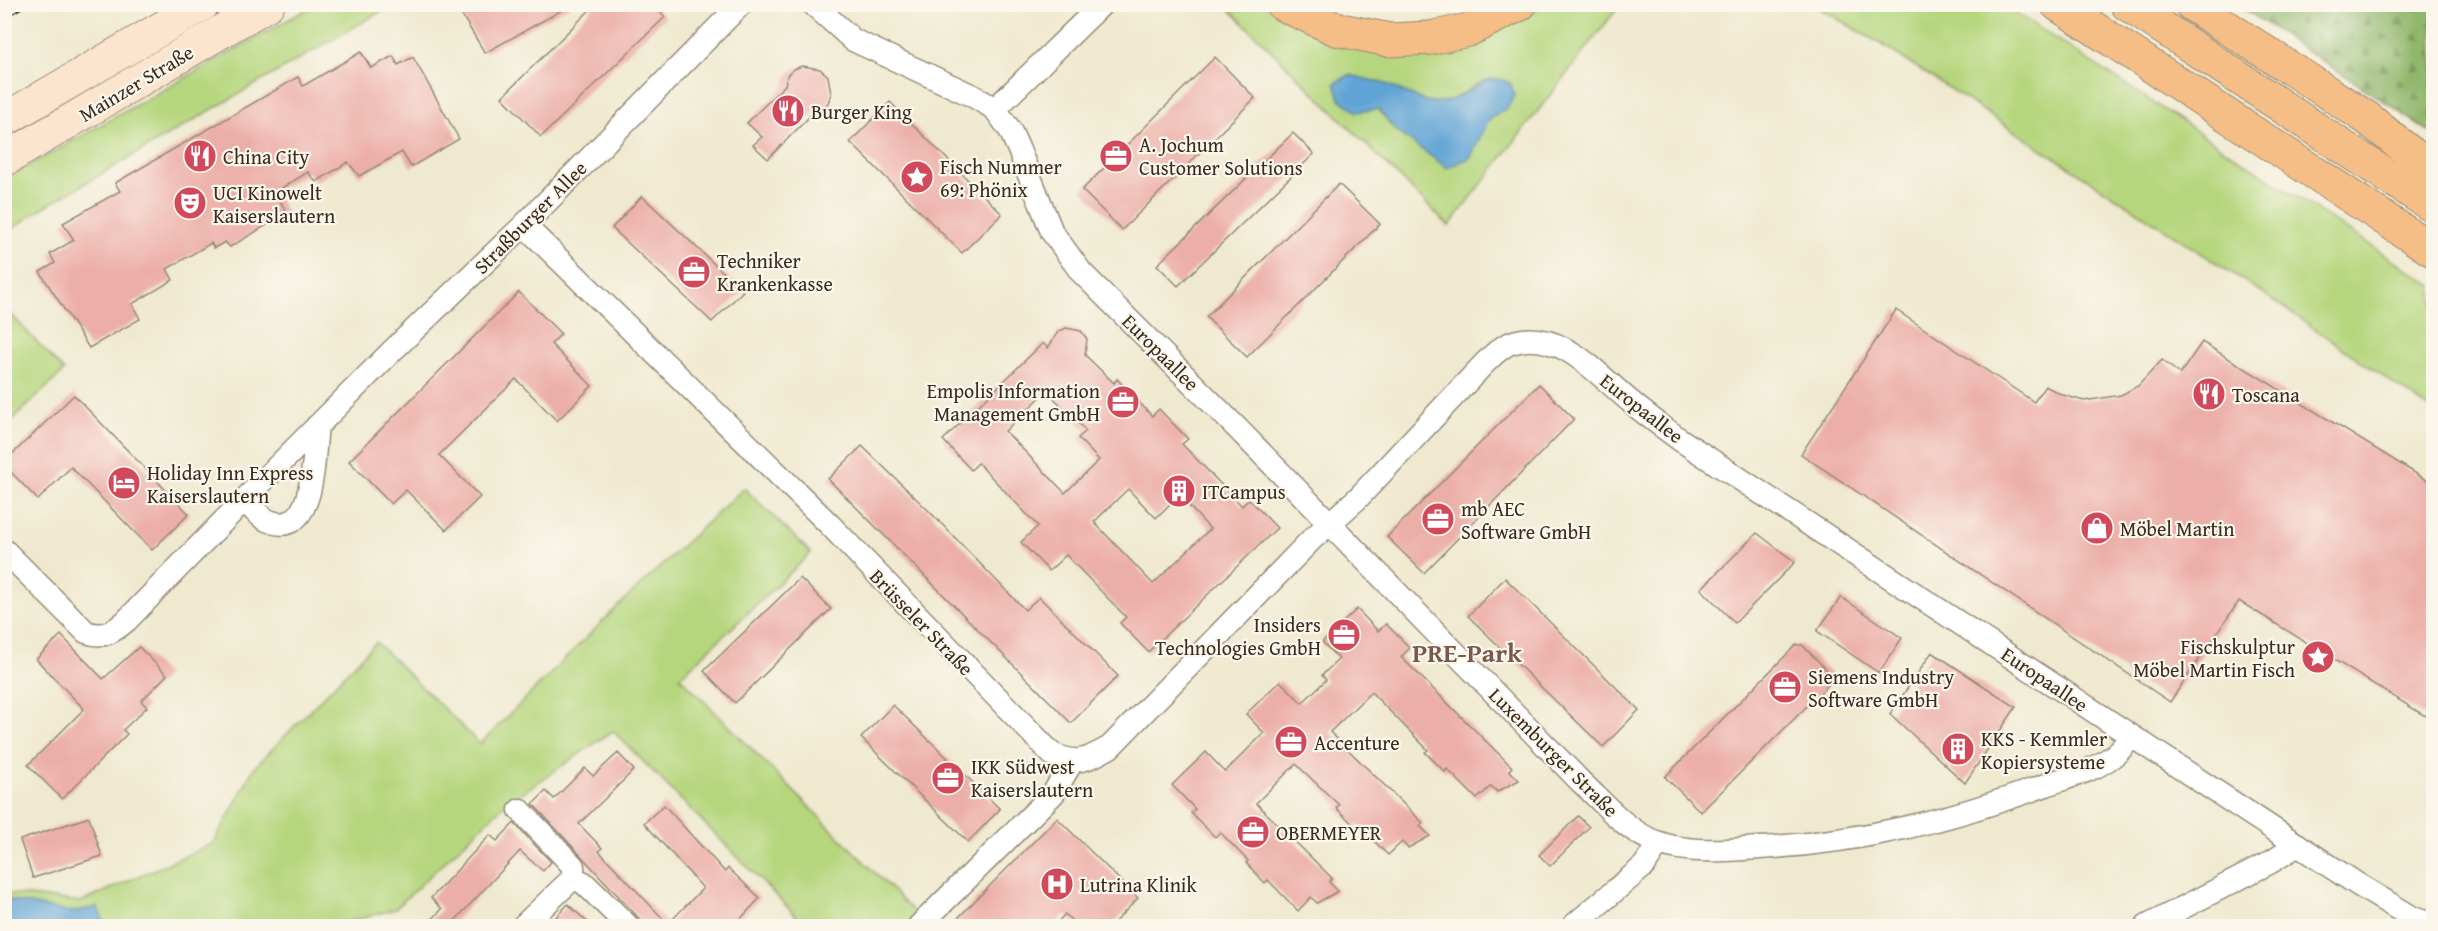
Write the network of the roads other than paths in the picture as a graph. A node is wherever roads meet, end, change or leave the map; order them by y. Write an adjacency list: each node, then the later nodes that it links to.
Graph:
1 (202, 4): 14 (main road, Mainzer Straße)
2 (268, 4): 15 (main road, Mainzer Straße)
3 (741, 4): 18 (street, Straßburger Allee)
4 (813, 4): 13 (street, Europaallee)
5 (1102, 4): 13 (street)
6 (1282, 4): 9 (highway)
7 (1322, 4): 8 (highway)
8 (1476, 4)
9 (1520, 4)
10 (2057, 4): 19 (highway)
11 (2127, 4): 17 (highway)
12 (2191, 4): 16 (highway)
13 (995, 109): 22 (street, Europaallee)
14 (4, 120)
15 (4, 160)
16 (2433, 172)
17 (2433, 207)
18 (524, 225): 20 (street, Straßburger Allee); 25 (street, Brüsseler Straße)
19 (2433, 251)
20 (317, 426): 21 (street, Straßburger Allee); 21 (street)
21 (244, 500): 23 (street, Straßburger Allee)
22 (1330, 523): 24 (street, Europaallee); 25 (street); 27 (street, Luxemburger Straße)
23 (4, 550)
24 (2132, 737): 27 (street, Luxemburger Straße); 28 (street, Europaallee)
25 (1072, 762): 33 (street)
26 (520, 810): 29 (street)
27 (1659, 843): 34 (street)
28 (2298, 845): 30 (street, Europaallee); 35 (street)
29 (573, 878): 31 (street); 32 (street)
30 (2433, 925)
31 (523, 927)
32 (628, 927)
33 (919, 927)
34 (1573, 927)
35 (2147, 927)

